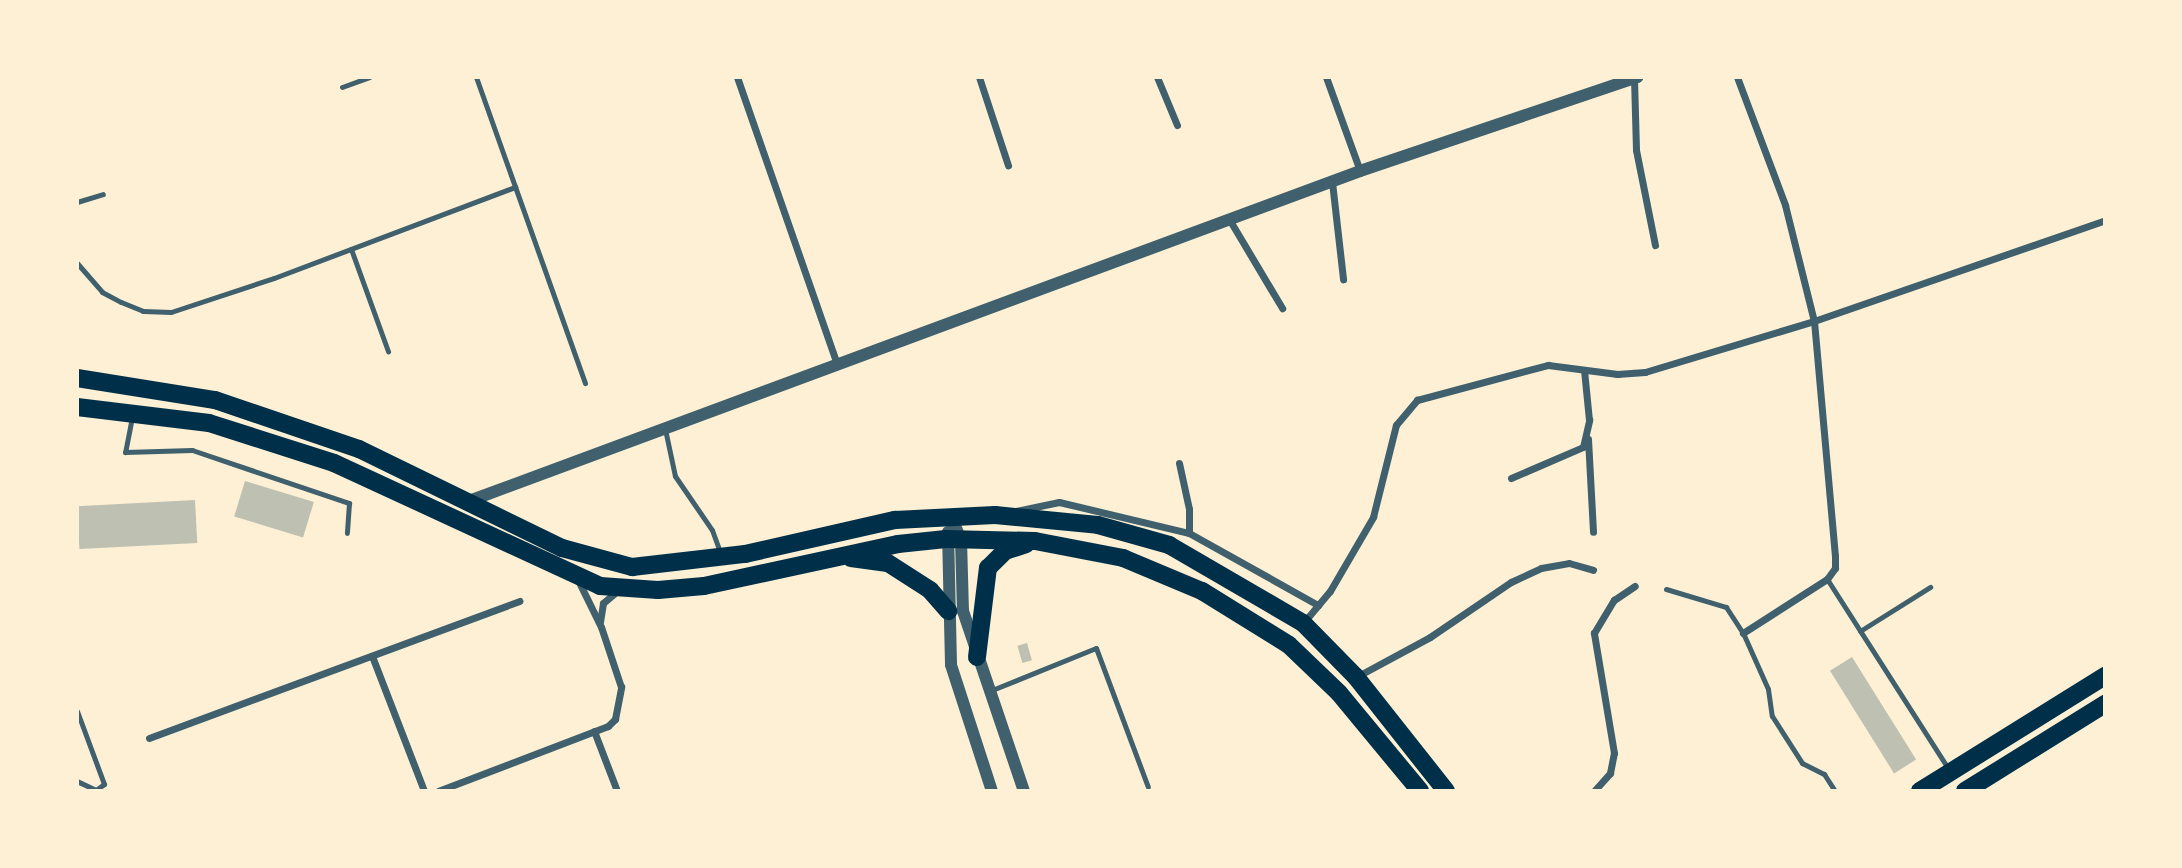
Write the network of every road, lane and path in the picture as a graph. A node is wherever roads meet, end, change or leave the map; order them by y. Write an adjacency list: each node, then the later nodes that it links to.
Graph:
1 (369, 77): 9 (lane)
2 (476, 77): 14 (lane)
3 (737, 77): 26 (street)
4 (979, 77): 11 (street)
5 (1157, 77): 10 (street)
6 (1326, 77): 12 (street)
7 (1737, 77): 24 (street)
8 (1636, 78): 12 (street); 19 (street)
9 (342, 88)
10 (1177, 125)
11 (1008, 165)
12 (1360, 171): 13 (street)
13 (1332, 182): 17 (street); 22 (street)
14 (515, 187): 20 (lane); 29 (lane)
15 (103, 194): 16 (lane)
16 (77, 202)
17 (1229, 219): 23 (street); 26 (street)
18 (2105, 220): 24 (street)
19 (1655, 245)
20 (351, 249): 21 (lane); 25 (lane)
21 (77, 263)
22 (1343, 279)
23 (1282, 308)
24 (1814, 321): 27 (street); 48 (street)
25 (388, 351)
26 (837, 364): 32 (street)
27 (1584, 370): 33 (street); 54 (street)
28 (77, 378): 36 (main road)
29 (585, 383)
30 (77, 407): 31 (main road)
31 (133, 414): 40 (lane); 47 (main road)
32 (665, 429): 36 (street); 45 (lane)
33 (1588, 435): 35 (street); 39 (street)
34 (1179, 463): 41 (street)
35 (1511, 478)
36 (469, 501): 45 (main road)
37 (995, 516): 38 (main road); 41 (street); 56 (main road)
38 (952, 518): 42 (street); 45 (main road)
39 (1593, 532)
40 (347, 533)
41 (1189, 533): 54 (street)
42 (953, 540): 43 (main road); 44 (main road); 55 (street); 61 (street)
43 (1035, 541): 61 (main road); 77 (main road)
44 (836, 556): 51 (main road); 55 (main road)
45 (722, 558)
46 (1593, 570): 62 (street)
47 (576, 576): 51 (main road); 57 (street)
48 (1827, 579): 58 (lane); 59 (street)
49 (1635, 586): 79 (street)
50 (1930, 587): 58 (lane)
51 (625, 589): 57 (street)
52 (1666, 589): 59 (lane)
53 (520, 601): 60 (street)
54 (1318, 605): 56 (street)
55 (948, 611): 75 (street)
56 (1303, 623): 62 (main road)
57 (601, 627): 67 (street)
58 (1860, 631): 69 (lane)
59 (1743, 633): 80 (lane)
60 (372, 656): 68 (street); 72 (street)
61 (976, 657): 64 (street)
62 (1356, 677): 78 (main road)
63 (2105, 677): 69 (main road)
64 (989, 691): 71 (lane); 76 (street)
65 (2105, 704): 82 (main road)
66 (77, 711): 70 (lane)
67 (594, 731): 73 (street); 74 (street)
68 (149, 738)
69 (1950, 772): 81 (main road)
70 (77, 781)
71 (1148, 787)
72 (424, 791)
73 (439, 791)
74 (617, 791)
75 (992, 791)
76 (1024, 791)
77 (1420, 791)
78 (1446, 791)
79 (1594, 791)
80 (1835, 791)
81 (1920, 791)
82 (1965, 791)

